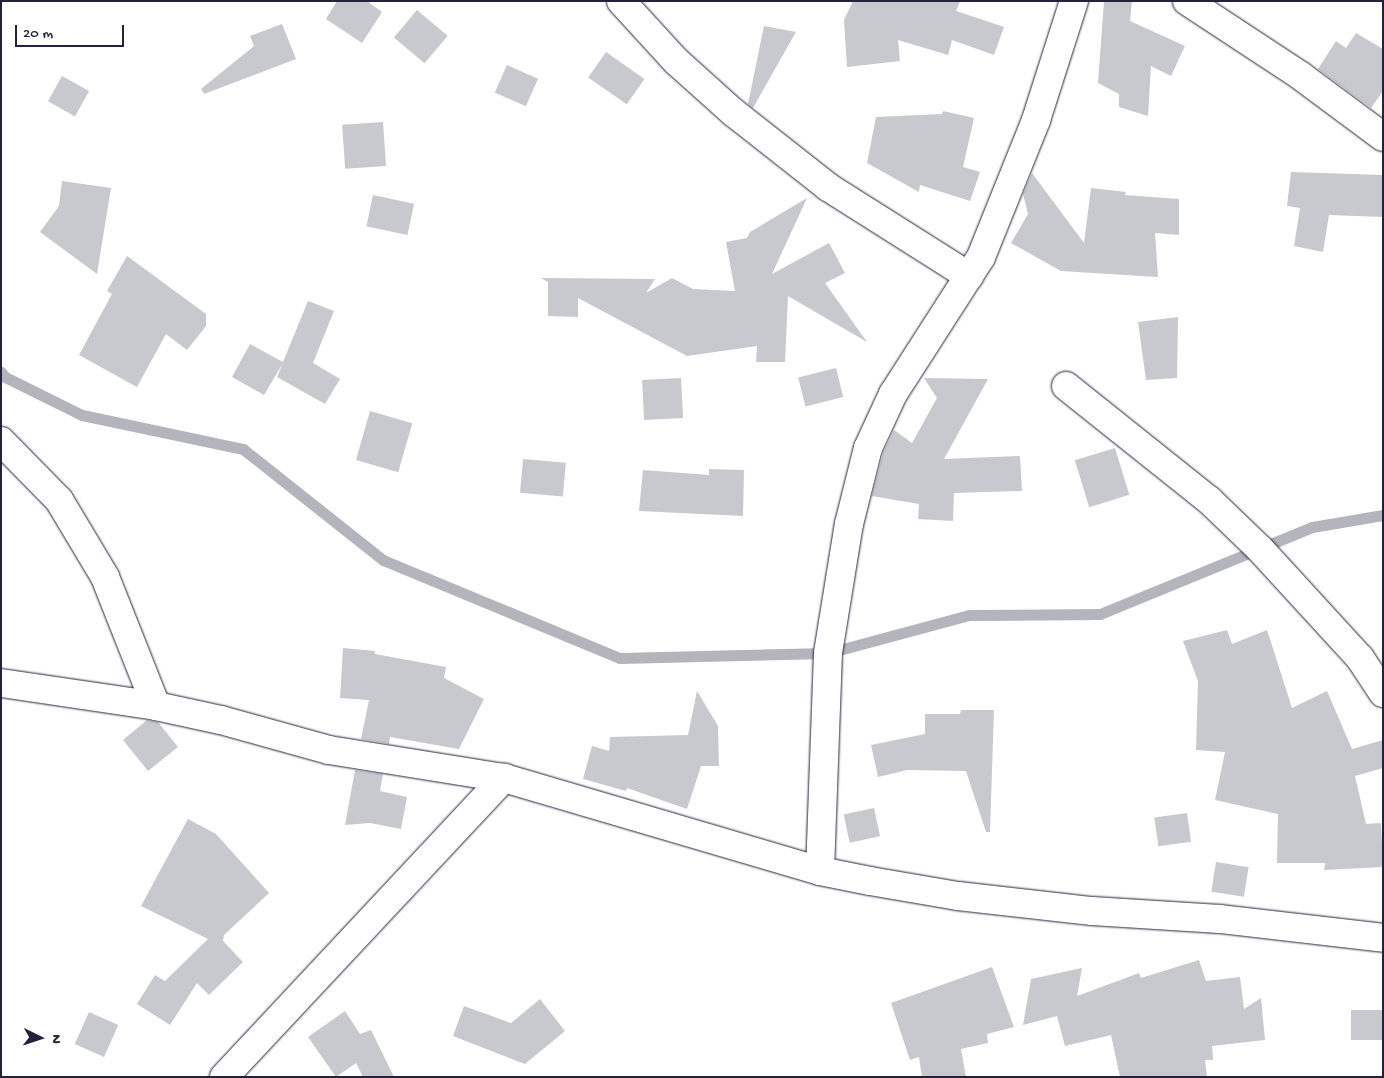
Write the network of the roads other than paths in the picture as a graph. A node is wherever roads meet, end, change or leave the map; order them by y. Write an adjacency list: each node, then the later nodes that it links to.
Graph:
1 (622, 1): 5 (street)
2 (1074, 1): 5 (street)
3 (1187, 1): 4 (street)
4 (1383, 137)
5 (969, 276): 12 (street)
6 (1066, 386): 9 (street)
7 (1, 441): 10 (street)
8 (1, 683): 10 (street)
9 (1383, 693)
10 (156, 706): 11 (street)
11 (504, 778): 12 (street); 14 (street)
12 (820, 872): 13 (street)
13 (1383, 938)
14 (224, 1077)

